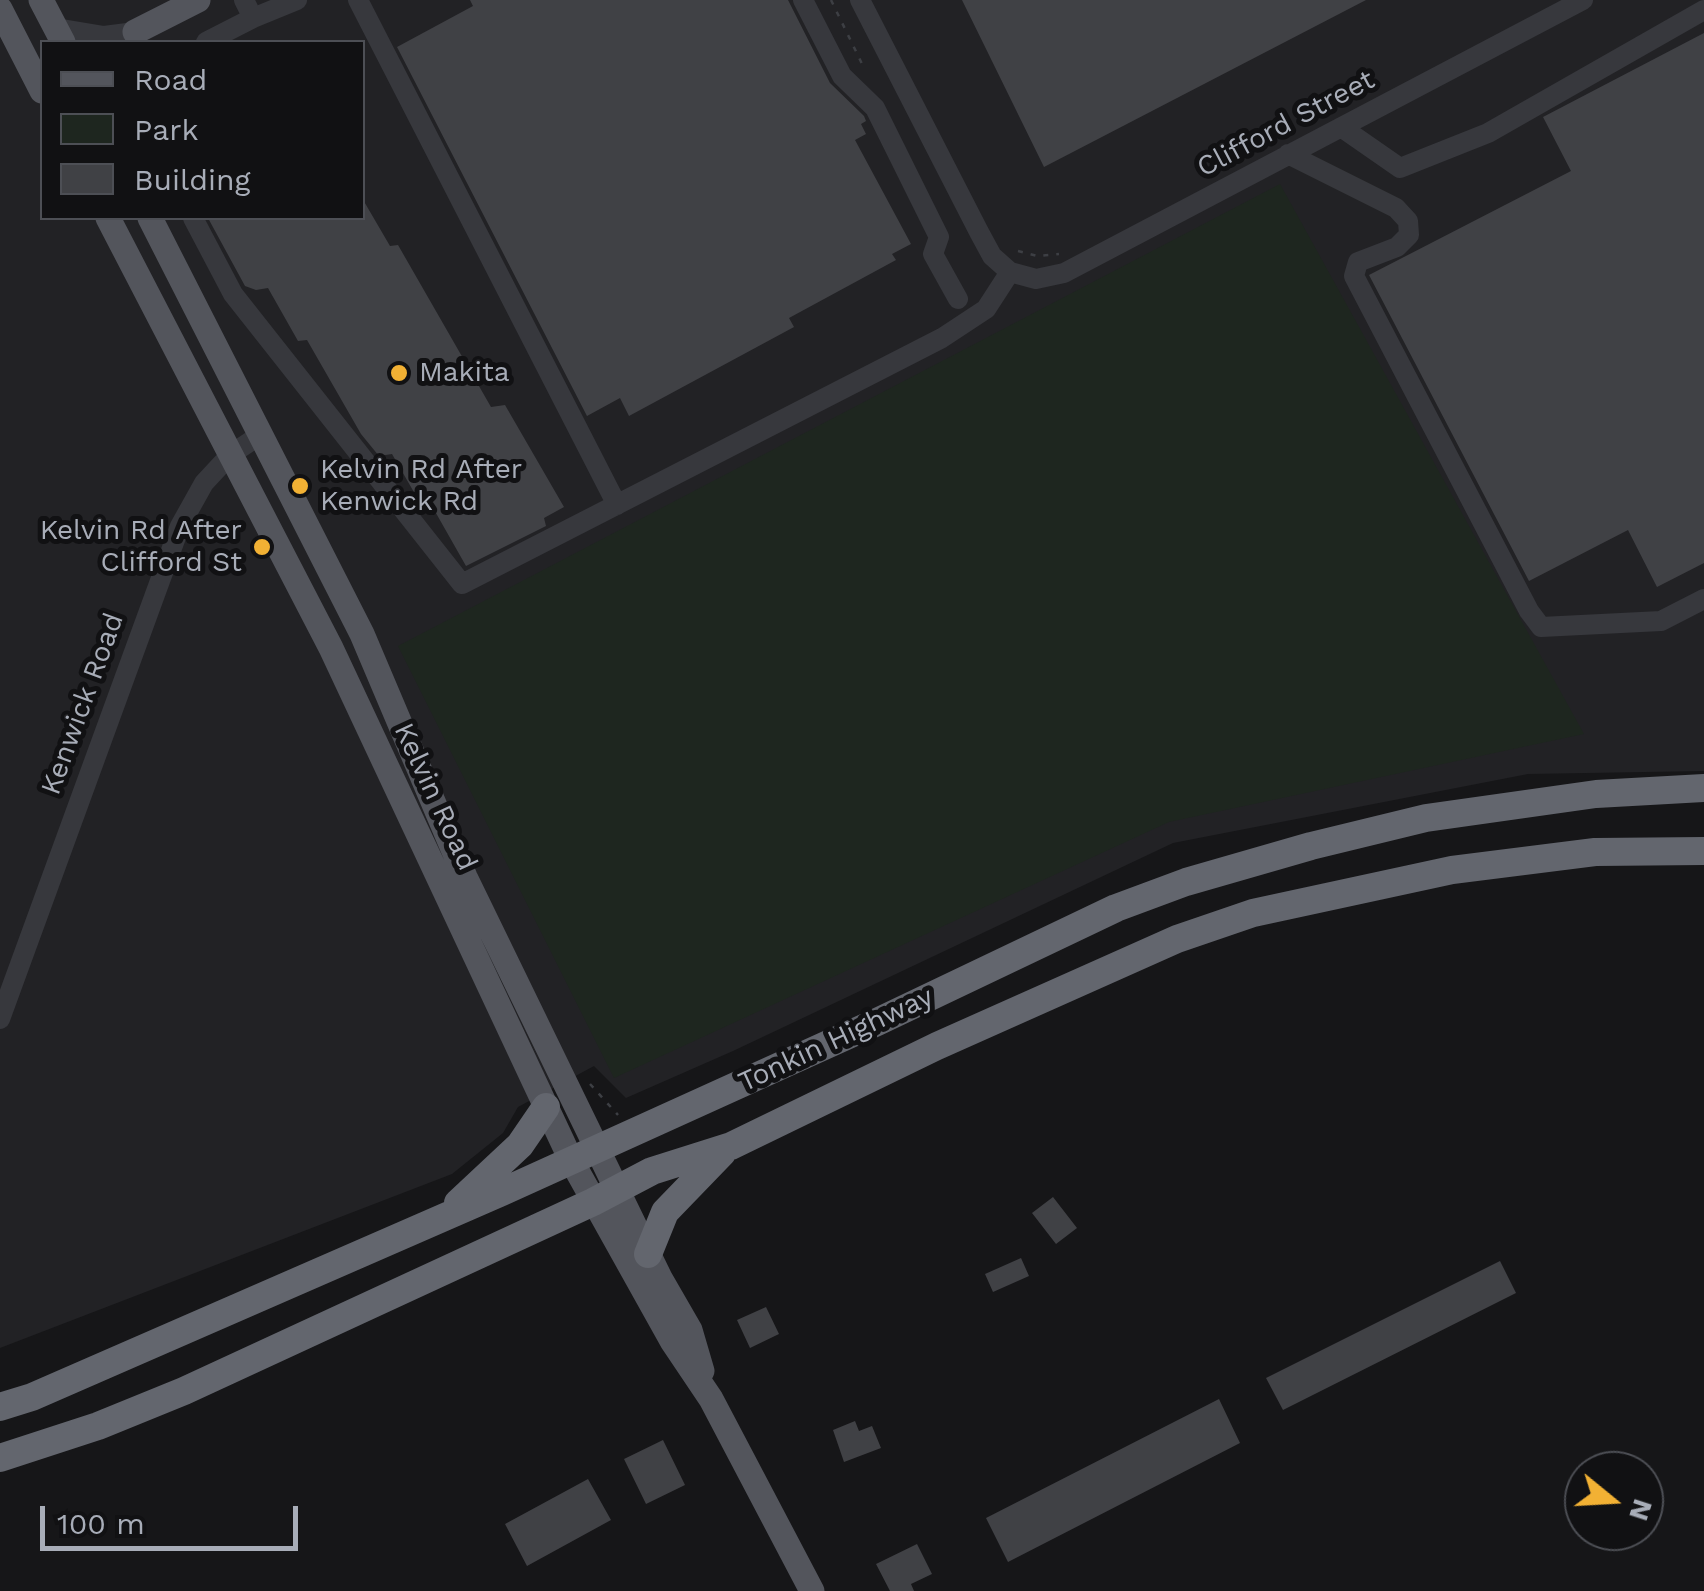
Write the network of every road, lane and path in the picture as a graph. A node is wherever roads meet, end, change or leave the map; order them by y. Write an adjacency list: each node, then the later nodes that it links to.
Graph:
1 (41, 0): 11 (main road)
2 (198, 0): 12 (main road)
3 (297, 0): 9 (street)
4 (358, 0): 26 (street)
5 (803, 0): 23 (street)
6 (860, 0): 22 (street)
7 (1583, 0): 15 (street, Clifford Street)
8 (0, 9): 14 (main road)
9 (248, 9): 13 (street)
10 (1704, 10): 15 (street)
11 (59, 35): 12 (street)
12 (130, 37)
13 (209, 40)
14 (40, 87)
15 (1341, 126): 16 (street, Clifford Street)
16 (1288, 154): 22 (street, Clifford Street); 27 (street)
17 (109, 220): 25 (main road, Kelvin Road)
18 (151, 220): 24 (main road, Kelvin Road)
19 (194, 220): 26 (street)
20 (1015, 251): 21 (path)
21 (1061, 253)
22 (1010, 272): 26 (street)
23 (958, 299)
24 (260, 435): 25 (street, Kenwick Road); 33 (main road, Kelvin Road)
25 (230, 454): 30 (street, Kenwick Road); 31 (main road, Kelvin Road)
26 (617, 506)
27 (1704, 599)
28 (1704, 788): 33 (highway, Tonkin Highway)
29 (1704, 851): 32 (highway, Tonkin Highway)
30 (0, 1019)
31 (546, 1107): 34 (main road, Kelvin Road); 36 (highway)
32 (730, 1146): 35 (highway, Tonkin Highway); 37 (highway)
33 (598, 1148): 34 (highway, Tonkin Highway); 35 (main road, Kelvin Road)
34 (571, 1160): 35 (main road, Kelvin Road); 36 (highway, Tonkin Highway)
35 (604, 1195): 37 (main road, Kelvin Road); 38 (main road, Kelvin Road); 40 (highway, Tonkin Highway)
36 (443, 1218): 39 (highway, Tonkin Highway)
37 (648, 1254): 38 (main road, Kelvin Road)
38 (711, 1400): 41 (main road, Kelvin Road)
39 (0, 1407)
40 (0, 1458)
41 (812, 1591)

